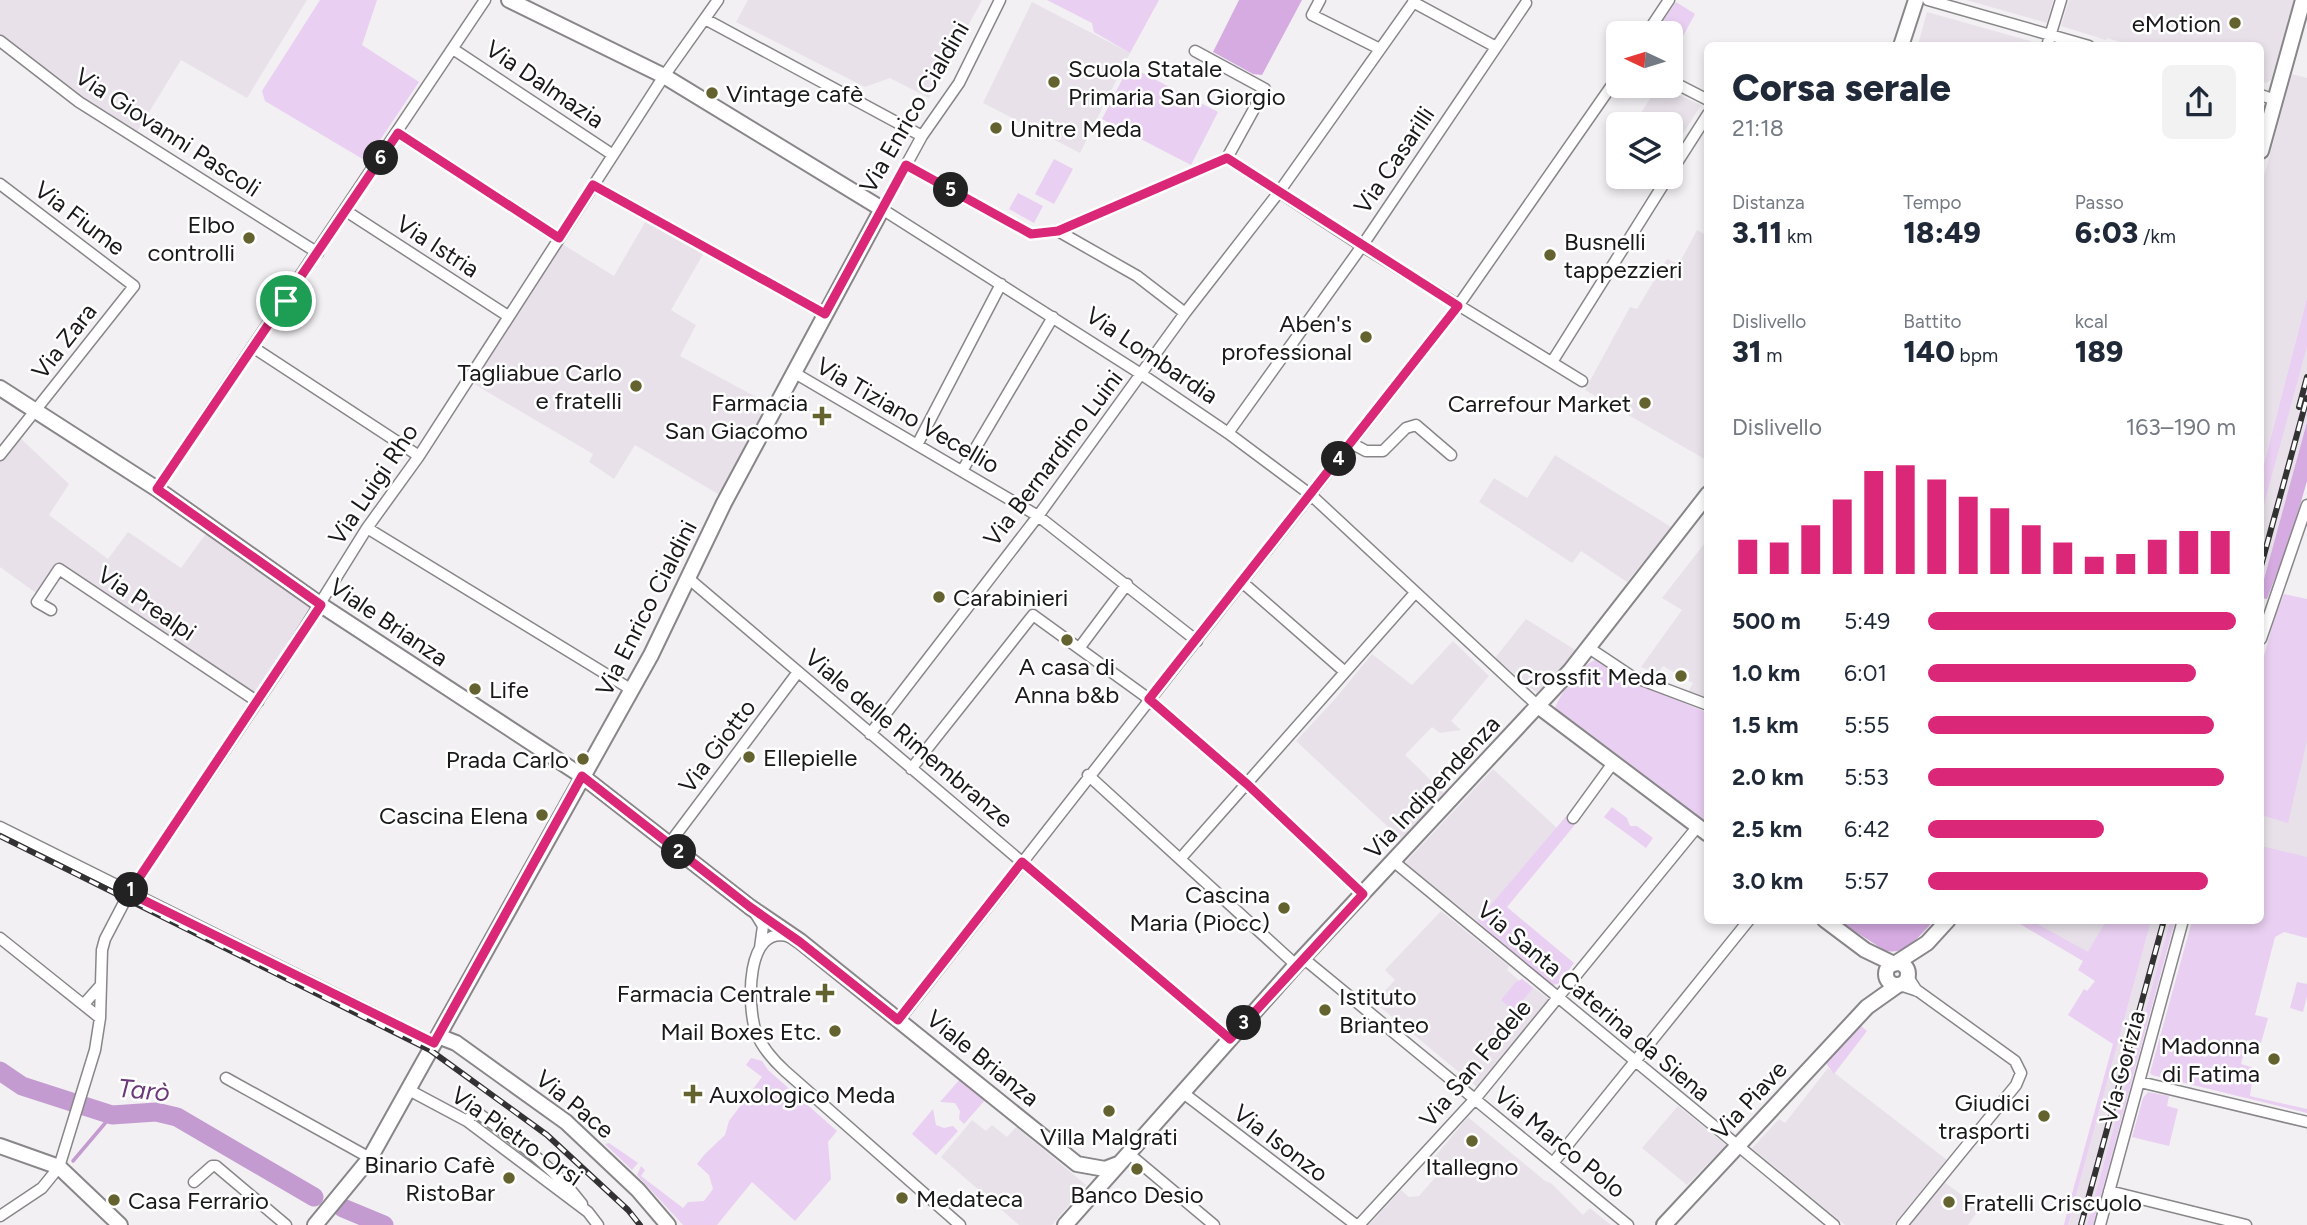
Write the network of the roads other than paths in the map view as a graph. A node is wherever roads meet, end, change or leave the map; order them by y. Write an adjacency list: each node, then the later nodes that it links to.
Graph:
1 (485, 0): 21 (street)
2 (509, 0): 24 (street, Via Lombardia)
3 (718, 0): 13 (street, Via Luigi Rho)
4 (1000, 0): 32 (street, Via Enrico Cialdini)
5 (1320, 0): 22 (street)
6 (1669, 0): 14 (street)
7 (1916, 0): 17 (street)
8 (1928, 0): 15 (street)
9 (2061, 0): 15 (street)
10 (2303, 0): 27 (street)
11 (1414, 1): 20 (street); 22 (street, Via Bernardino Luini)
12 (1526, 4): 20 (street, Via Casarilli)
13 (705, 19): 24 (street, Via Luigi Rho); 32 (street)
14 (1655, 21)
15 (2051, 34): 18 (street); 19 (street)
16 (0, 41): 46 (street, Via Giovanni Pascoli)
17 (1903, 42)
18 (2048, 42)
19 (2076, 42)
20 (1496, 47): 45 (street, Via Casarilli)
21 (453, 49): 31 (street); 34 (street, Via Dalmazia)
22 (1380, 49): 40 (street, Via Bernardino Luini)
23 (1195, 51): 35 (street)
24 (663, 76): 34 (street, Via Luigi Rho); 41 (street, Via Lombardia)
25 (1684, 88): 28 (street)
26 (1606, 94): 49 (street)
27 (2268, 97): 30 (street)
28 (1704, 98)
29 (1704, 120): 33 (street)
30 (2264, 128)
31 (398, 133): 42 (street); 44 (street)
32 (922, 135): 36 (street, Via Enrico Cialdini)
33 (1683, 153)
34 (613, 155): 38 (street, Via Luigi Rho)
35 (1227, 158): 40 (street); 43 (street)
36 (906, 165): 41 (street, Via Enrico Cialdini); 43 (street)
37 (0, 184): 48 (street, Via Fiume)
38 (593, 185): 44 (street, Via Luigi Rho); 51 (street)
39 (1660, 189): 55 (street)
40 (1279, 192): 45 (street); 50 (street, Via Bernardino Luini)
41 (882, 209): 47 (street, Via Lombardia); 51 (street, Via Enrico Cialdini)
42 (346, 211): 46 (street); 52 (street, Via Istria)
43 (1058, 231): 50 (street)
44 (559, 238): 52 (street, Via Luigi Rho)
45 (1362, 246): 49 (street); 61 (street, Via Casarilli)
46 (317, 253): 54 (street)
47 (1001, 284): 53 (street, Via Lombardia); 63 (street)
48 (134, 286): 60 (street, Via Zara)
49 (1458, 306): 55 (street); 62 (street)
50 (1185, 313): 57 (street, Via Bernardino Luini)
51 (825, 314): 56 (street, Via Enrico Cialdini)
52 (508, 316): 66 (street, Via Luigi Rho)
53 (1053, 317): 57 (street, Via Lombardia); 67 (street)
54 (254, 348): 66 (street); 68 (street)
55 (1552, 362): 58 (street)
56 (793, 372): 63 (street, Via Tiziano Vecellio); 74 (street, Via Enrico Cialdini)
57 (1141, 374): 61 (street, Via Lombardia); 72 (street, Via Bernardino Luini)
58 (1582, 381)
59 (0, 388): 60 (street, Viale Brianza)
60 (35, 411): 65 (street, Via Zara); 68 (street, Viale Brianza)
61 (1228, 433): 69 (street, Via Lombardia)
62 (1351, 443): 64 (street); 69 (street)
63 (917, 445): 67 (street, Via Tiziano Vecellio)
64 (1451, 454)
65 (0, 455)
66 (419, 456): 73 (street, Via Luigi Rho)
67 (962, 471): 72 (street, Via Tiziano Vecellio)
68 (157, 489): 78 (street, Viale Brianza)
69 (1311, 495): 75 (street); 77 (street, Via Lombardia)
70 (1704, 499): 83 (street, Via Indipendenza)
71 (2307, 505): 80 (street)
72 (1038, 516): 76 (street, Via Tiziano Vecellio); 91 (street, Via Bernardino Luini)
73 (366, 528): 78 (street, Via Luigi Rho); 86 (street)
74 (688, 579): 85 (street, Viale delle Rimembranze); 86 (street, Via Enrico Cialdini)
75 (1242, 582): 81 (street); 84 (street)
76 (1127, 584): 81 (street, Via Tiziano Vecellio); 82 (street)
77 (1414, 594): 84 (street); 90 (street, Via Lombardia)
78 (321, 605): 88 (street, Via Luigi Rho); 95 (street, Viale Brianza)
79 (51, 610): 88 (street, Via Prealpi)
80 (2264, 630)
81 (1197, 641): 87 (street)
82 (1080, 647): 87 (street); 93 (street)
83 (1588, 648): 89 (street); 90 (street, Via Indipendenza)
84 (1345, 672): 96 (street)
85 (798, 673): 91 (street, Viale delle Rimembranze); 100 (street, Via Giotto)
86 (632, 690): 95 (street, Via Enrico Cialdini)
87 (1149, 699): 94 (street); 96 (street)
88 (258, 702): 104 (street, Via Luigi Rho)
89 (1704, 703)
90 (1538, 706): 92 (street, Via Lombardia); 102 (street, Via Indipendenza)
91 (870, 734): 93 (street, Viale delle Rimembranze)
92 (1614, 763): 97 (street); 99 (street, Via Lombardia)
93 (911, 769): 103 (street, Viale delle Rimembranze)
94 (1088, 775): 101 (street, Via Marco Polo); 103 (street)
95 (582, 776): 100 (street, Viale Brianza); 122 (street, Via Enrico Cialdini)
96 (1248, 785): 101 (street); 105 (street)
97 (1573, 818)
98 (0, 827): 104 (street)
99 (1703, 830): 117 (street, Via San Fedele)
100 (669, 844): 106 (street, Viale Brianza)
101 (1180, 859): 114 (street, Via Marco Polo)
102 (1393, 861): 105 (street, Via Indipendenza); 117 (street, Via Santa Caterina da Siena)
103 (1022, 862): 120 (street); 121 (street, Viale delle Rimembranze)
104 (129, 893): 116 (street, Via Luigi Rho); 122 (street)
105 (1363, 894): 114 (street, Via Indipendenza)
106 (750, 907): 112 (street, Viale Brianza); 113 (street)
107 (1746, 924): 123 (street)
108 (1830, 924): 115 (street)
109 (1944, 924): 115 (street, Via Piave)
110 (2182, 924): 125 (street, Via Gorizia)
111 (0, 938): 118 (street)
112 (800, 942): 113 (street); 120 (street, Viale Brianza)
113 (760, 949): 146 (street)
114 (1300, 962): 121 (street, Via Indipendenza); 128 (street, Via Marco Polo)
115 (1897, 975): 131 (street, Via Piave); 153 (street)
116 (100, 986): 118 (street); 119 (street, Via Luigi Rho)
117 (1557, 998): 123 (street, Via Santa Caterina da Siena); 128 (street, Via San Fedele)
118 (84, 1004): 119 (street)
119 (100, 1018): 136 (street, Via Luigi Rho)
120 (898, 1020): 135 (street, Viale Brianza)
121 (1230, 1039): 127 (street, Via Indipendenza)
122 (436, 1040): 126 (street, Via Enrico Cialdini); 145 (street, Via Pace)
123 (1635, 1063): 131 (street, Via Santa Caterina da Siena); 134 (street)
124 (226, 1078): 132 (street)
125 (2140, 1082): 129 (street); 138 (street, Via Gorizia)
126 (407, 1089): 132 (street, Via Enrico Cialdini); 144 (street, Via Pietro Orsi)
127 (1182, 1092): 133 (street, Via Indipendenza); 149 (street, Via Isonzo)
128 (1475, 1099): 134 (street, Via Marco Polo); 149 (street, Via San Fedele)
129 (2307, 1122)
130 (0, 1146): 136 (street)
131 (1738, 1146): 151 (street, Via Piave); 152 (street, Via Santa Caterina da Siena)
132 (370, 1158): 143 (street, Via Enrico Cialdini)
133 (1123, 1158): 135 (street); 139 (street, Via Indipendenza); 148 (street)
134 (1553, 1163): 150 (street, Via Marco Polo)
135 (1077, 1164): 139 (street, Viale Brianza)
136 (59, 1167): 140 (street); 141 (street)
137 (194, 1182): 142 (street)
138 (2109, 1191): 154 (street, Via Gorizia); 155 (street)
139 (1092, 1195): 147 (street, Via Indipendenza)
140 (0, 1216)
141 (112, 1222)
142 (286, 1225)
143 (315, 1225)
144 (598, 1225)
145 (668, 1225)
146 (960, 1225)
147 (1065, 1225)
148 (1214, 1225)
149 (1357, 1225)
150 (1628, 1225)
151 (1664, 1225)
152 (1833, 1225)
153 (1902, 1225)
154 (2100, 1225)
155 (2246, 1225)

